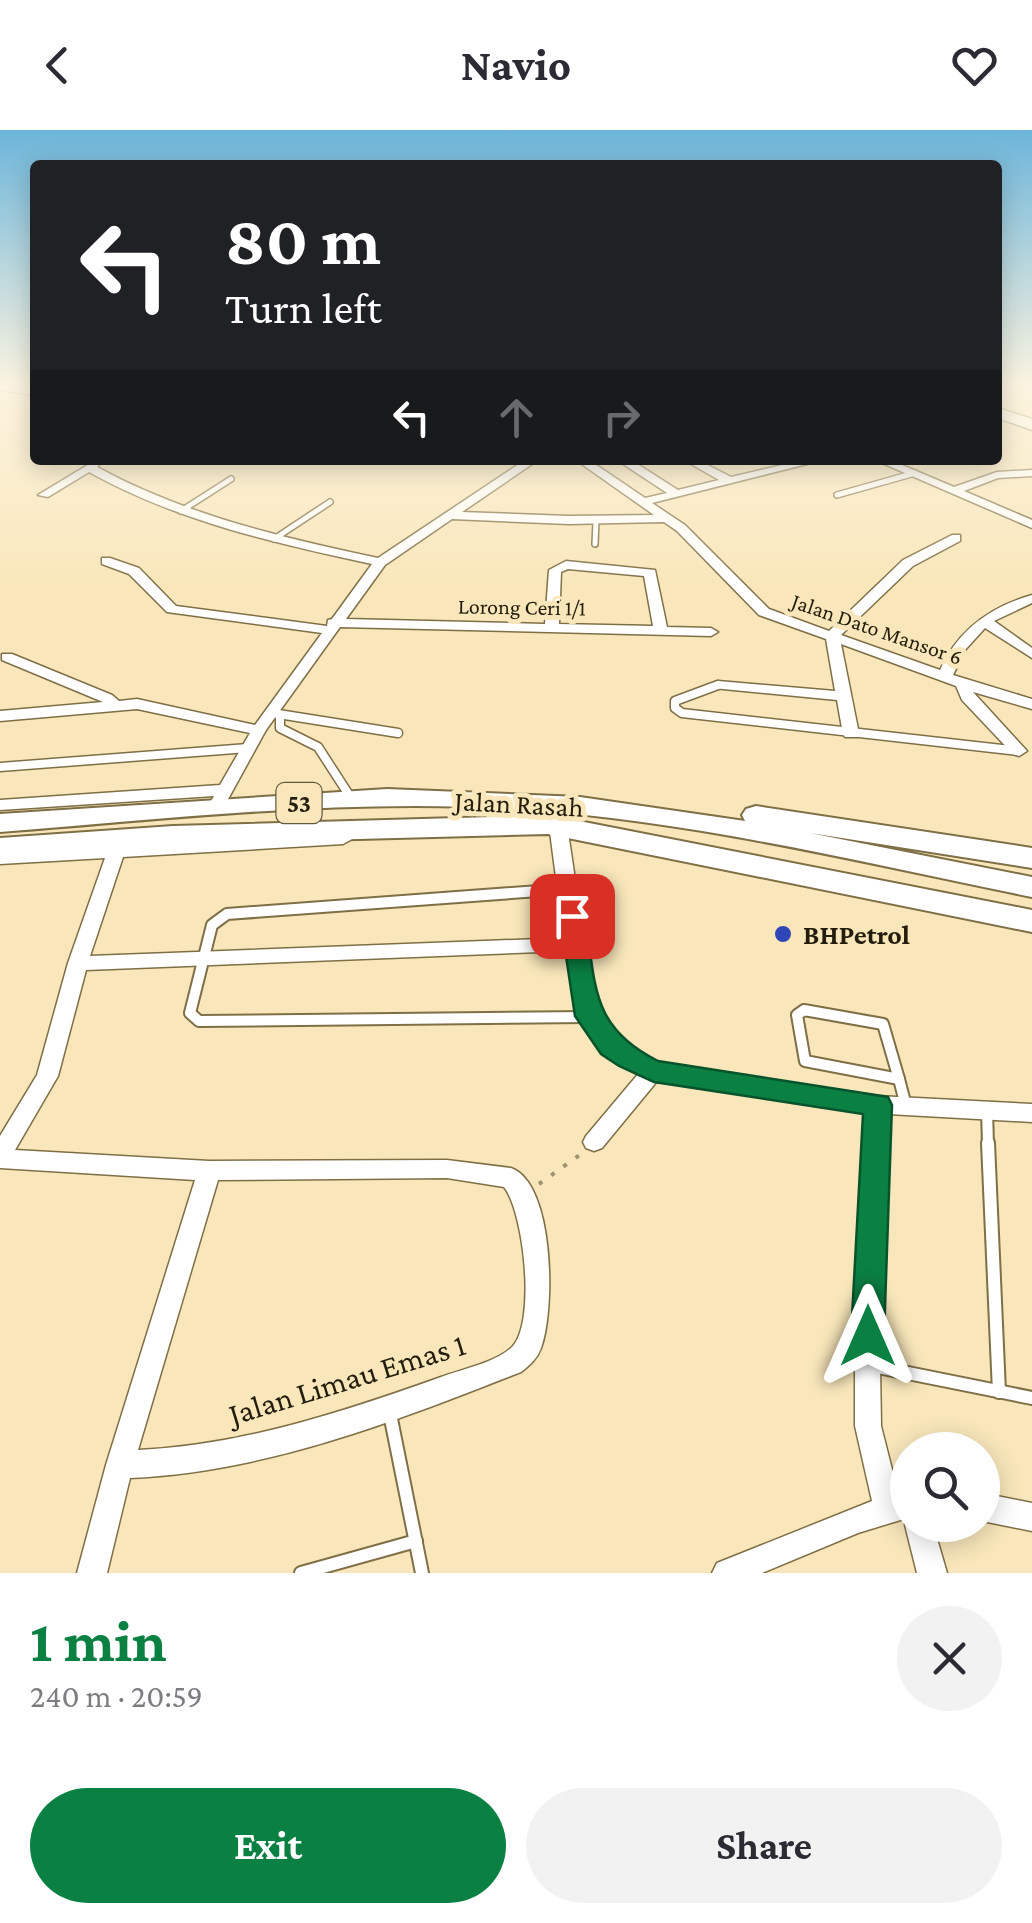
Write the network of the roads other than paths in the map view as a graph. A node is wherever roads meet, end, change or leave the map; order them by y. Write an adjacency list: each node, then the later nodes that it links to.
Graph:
1 (92, 465): 15 (street)
2 (95, 465): 19 (street)
3 (524, 465): 20 (street)
4 (590, 465): 17 (street, Jalan Dato Mansor 6)
5 (631, 465): 14 (street)
6 (700, 465): 12 (street)
7 (795, 465): 12 (street)
8 (894, 465): 9 (street)
9 (914, 473): 13 (street); 16 (lane)
10 (1032, 474): 13 (street)
11 (231, 479): 19 (lane)
12 (730, 480): 14 (street)
13 (956, 490): 23 (street)
14 (677, 494): 17 (street)
15 (44, 495)
16 (837, 495)
17 (646, 501): 21 (street, Jalan Dato Mansor 6)
18 (330, 502): 24 (lane)
19 (182, 511): 24 (street)
20 (448, 515): 22 (street); 28 (street)
21 (668, 518): 22 (street); 35 (street, Jalan Dato Mansor 6)
22 (596, 520): 26 (lane)
23 (1032, 524)
24 (274, 538): 28 (street)
25 (956, 538): 35 (street)
26 (594, 544)
27 (106, 560): 31 (street, Lorong Ceri 1/1)
28 (380, 562): 31 (street)
29 (1032, 599): 30 (street)
30 (984, 621): 36 (street); 38 (street)
31 (331, 627): 32 (street, Lorong Ceri 1/1); 45 (street)
32 (552, 628): 33 (street, Lorong Ceri 1/1); 33 (street)
33 (661, 630): 34 (street, Lorong Ceri 1/1)
34 (710, 632)
35 (832, 636): 38 (street, Jalan Dato Mansor 6); 41 (street)
36 (1032, 654)
37 (7, 658): 42 (street)
38 (946, 676): 39 (street, Jalan Dato Mansor 6)
39 (963, 683): 43 (street, Jalan Dato Mansor 6); 50 (street)
40 (718, 685): 41 (street); 48 (lane)
41 (844, 696): 48 (street)
42 (113, 704): 44 (street); 46 (street)
43 (1032, 704)
44 (4, 712)
45 (276, 714): 46 (street); 47 (lane); 53 (lane)
46 (259, 730): 49 (street)
47 (398, 733)
48 (851, 734): 50 (lane)
49 (248, 748): 51 (lane); 52 (street)
50 (1019, 751)
51 (0, 767)
52 (219, 799): 53 (highway, Jalan Rasah / 53); 54 (street); 57 (highway, Jalan Rasah / 53)
53 (352, 800): 55 (highway, Jalan Rasah / 53)
54 (0, 805)
55 (599, 807): 63 (highway); 64 (highway, Jalan Rasah / 53)
56 (530, 822): 59 (highway); 60 (highway, Jalan Rasah / 53); 66 (highway, Jalan Rasah / 53)
57 (0, 823)
58 (559, 832): 59 (street); 61 (street); 65 (street)
59 (618, 835): 67 (highway)
60 (0, 848)
61 (116, 851): 62 (street); 70 (street)
62 (0, 858)
63 (1032, 858)
64 (1032, 887)
65 (568, 888): 68 (street); 69 (lane)
66 (1032, 905)
67 (1032, 921)
68 (577, 944): 69 (street); 71 (street)
69 (202, 958): 70 (street); 71 (lane)
70 (78, 962): 79 (street)
71 (588, 1016): 72 (street)
72 (654, 1071): 74 (street); 78 (street)
73 (900, 1079): 73 (lane); 75 (lane)
74 (878, 1105): 75 (street); 81 (street)
75 (906, 1106): 76 (street)
76 (987, 1110): 77 (street); 82 (lane)
77 (1032, 1113)
78 (594, 1142)
79 (0, 1157): 80 (street)
80 (209, 1172): 84 (street, Jalan Limau Emas 1); 85 (street)
81 (868, 1365): 82 (lane); 86 (street)
82 (999, 1392): 83 (lane)
83 (1032, 1398)
84 (389, 1409): 85 (street, Jalan Limau Emas 1); 90 (lane)
85 (120, 1464): 92 (street)
86 (890, 1485)
87 (890, 1509): 95 (street)
88 (1000, 1511): 89 (street)
89 (1032, 1517)
90 (416, 1541): 93 (lane); 94 (lane)
91 (924, 1542): 96 (street)
92 (92, 1573)
93 (301, 1573)
94 (422, 1573)
95 (727, 1573)
96 (932, 1573)

